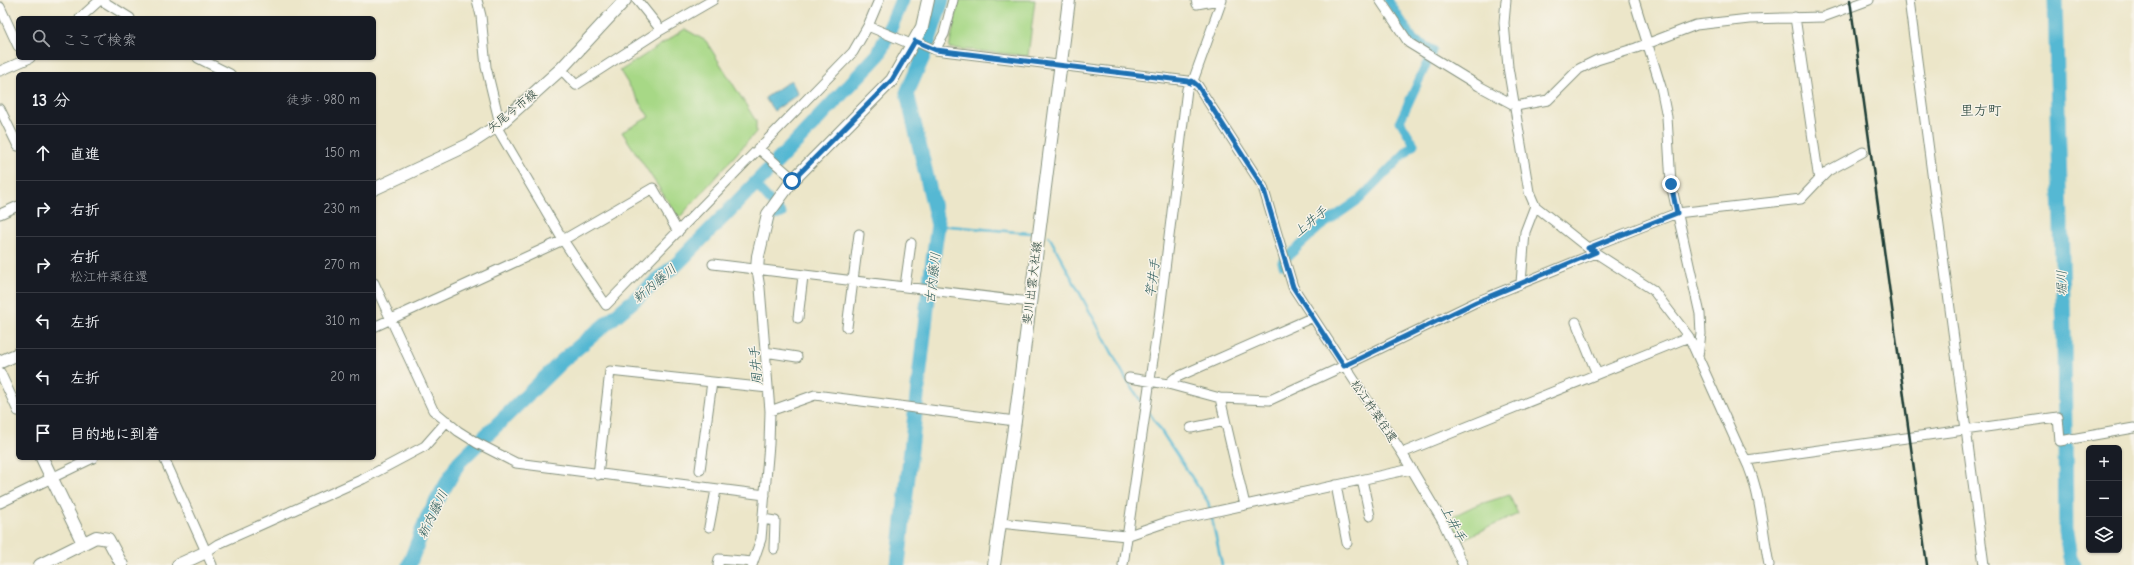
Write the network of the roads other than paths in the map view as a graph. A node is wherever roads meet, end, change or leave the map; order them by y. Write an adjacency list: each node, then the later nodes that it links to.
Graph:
1 (101, 0): 19 (street); 20 (street)
2 (477, 0): 38 (street)
3 (625, 0): 32 (main road, 矢尾今市線)
4 (637, 0): 24 (street)
5 (713, 0): 24 (street)
6 (879, 0): 23 (street)
7 (928, 0): 26 (main road)
8 (953, 0): 28 (street)
9 (1069, 0): 31 (main road, 斐川出雲大社線)
10 (1196, 0): 11 (street)
11 (1218, 0)
12 (1222, 0): 35 (street)
13 (1380, 0): 36 (street)
14 (1506, 0): 36 (street)
15 (1634, 0): 27 (street)
16 (1869, 0): 21 (street)
17 (1909, 0): 89 (street)
18 (0, 7): 22 (street)
19 (82, 16)
20 (127, 16)
21 (1795, 17): 27 (street); 43 (street)
22 (2, 20): 25 (street)
23 (868, 26): 26 (street); 40 (street)
24 (661, 30): 32 (street)
25 (16, 43)
26 (914, 43): 28 (street); 42 (main road)
27 (1647, 44): 36 (street); 47 (street)
28 (936, 50): 31 (street)
29 (25, 60): 33 (street)
30 (202, 60): 34 (street)
31 (1061, 67): 35 (street); 61 (main road, 斐川出雲大社線)
32 (561, 69): 38 (main road, 矢尾今市線)
33 (0, 71)
34 (226, 72)
35 (1191, 82): 63 (street, 松江杵築往還); 79 (street)
36 (1516, 106): 45 (street)
37 (0, 109): 39 (street)
38 (498, 125): 44 (main road, 矢尾今市線); 51 (street)
39 (16, 142)
40 (759, 149): 42 (street); 49 (street)
41 (1863, 152): 43 (street)
42 (791, 178): 55 (main road)
43 (1819, 180): 47 (street)
44 (376, 188)
45 (1535, 206): 53 (street); 58 (street)
46 (16, 207): 48 (street)
47 (1677, 213): 53 (street); 71 (street)
48 (0, 214)
49 (678, 232): 51 (street); 51 (street)
50 (859, 234): 57 (street)
51 (563, 240): 64 (street)
52 (911, 244): 59 (street)
53 (1592, 250): 58 (street); 68 (street)
54 (713, 264): 55 (street)
55 (757, 270): 56 (street); 69 (street)
56 (803, 276): 57 (street); 62 (street)
57 (852, 282): 59 (street); 67 (street)
58 (1521, 283): 74 (street)
59 (905, 286): 61 (street)
60 (376, 287): 64 (street)
61 (1030, 302): 86 (main road, 斐川出雲大社線)
62 (798, 318)
63 (1311, 318): 74 (street, 松江杵築往還); 80 (street)
64 (391, 319): 66 (street); 85 (street)
65 (1576, 322): 76 (street)
66 (376, 326)
67 (847, 328)
68 (1689, 337): 71 (street); 76 (street)
69 (765, 352): 72 (street); 81 (street)
70 (16, 355): 73 (main road)
71 (1698, 356): 95 (street)
72 (797, 357)
73 (0, 362)
74 (1344, 366): 82 (street); 91 (street, 松江杵築往還)
75 (0, 372): 83 (street)
76 (1597, 374): 91 (street)
77 (1129, 378): 79 (street)
78 (712, 382): 81 (street); 97 (street); 98 (street)
79 (1149, 382): 80 (street); 110 (street)
80 (1168, 384): 82 (street)
81 (768, 388): 84 (street)
82 (1220, 398): 87 (street)
83 (16, 407)
84 (770, 411): 86 (street); 103 (street)
85 (447, 421): 98 (street); 114 (street)
86 (1015, 421): 108 (main road, 斐川出雲大社線)
87 (1225, 421): 88 (street); 105 (street)
88 (1191, 428)
89 (1965, 428): 90 (street); 95 (street); 125 (street)
90 (2134, 428)
91 (1402, 453): 96 (street, 松江杵築往還)
92 (43, 460): 99 (main road)
93 (89, 460): 99 (street)
94 (165, 460): 114 (street)
95 (1747, 460): 124 (street)
96 (1411, 469): 100 (street); 123 (street, 松江杵築往還)
97 (700, 470)
98 (598, 475): 102 (street)
99 (52, 477): 104 (street); 111 (main road)
100 (1362, 480): 101 (street); 106 (street)
101 (1336, 485): 105 (street); 112 (street)
102 (716, 490): 103 (street); 109 (street)
103 (764, 495): 107 (street)
104 (0, 503)
105 (1244, 505): 110 (street)
106 (1370, 516)
107 (763, 519): 113 (street); 115 (street)
108 (1000, 523): 110 (street); 121 (main road, 斐川出雲大社線)
109 (709, 527)
110 (1126, 536): 122 (street)
111 (84, 543): 116 (main road); 117 (main road)
112 (1347, 543)
113 (774, 549)
114 (206, 552): 118 (main road); 119 (street)
115 (753, 564): 120 (street)
116 (40, 565)
117 (122, 565)
118 (178, 565)
119 (212, 565)
120 (718, 565)
121 (994, 565)
122 (1123, 565)
123 (1463, 565)
124 (1769, 565)
125 (1984, 565)

